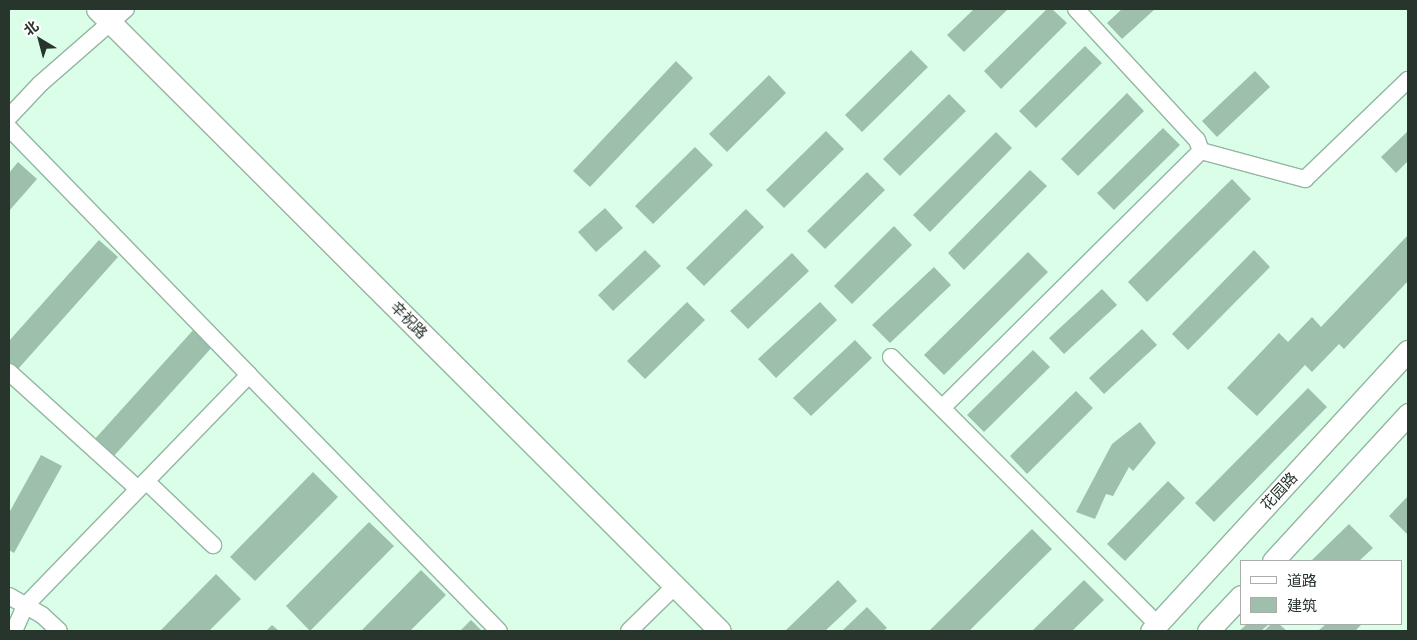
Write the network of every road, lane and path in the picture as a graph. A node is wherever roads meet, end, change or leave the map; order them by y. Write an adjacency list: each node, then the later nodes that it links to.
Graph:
1 (1076, 9): 6 (street)
2 (112, 14): 4 (street); 16 (main road, 辛祝路)
3 (1408, 80): 6 (street)
4 (9, 117)
5 (9, 128): 10 (street)
6 (1201, 151): 11 (street)
7 (1408, 351): 20 (main road, 花园路)
8 (891, 357): 11 (street)
9 (9, 372): 13 (street)
10 (249, 375): 13 (street); 23 (street)
11 (942, 408): 20 (street)
12 (1408, 414): 15 (main road)
13 (142, 485): 14 (street); 19 (street)
14 (213, 546)
15 (1274, 560)
16 (675, 586): 24 (street); 25 (main road, 辛祝路)
17 (9, 596): 19 (street)
18 (1240, 597): 26 (main road)
19 (25, 606): 21 (street); 22 (street)
20 (1154, 628)
21 (14, 631)
22 (59, 631)
23 (499, 631)
24 (628, 631)
25 (720, 631)
26 (1208, 631)

